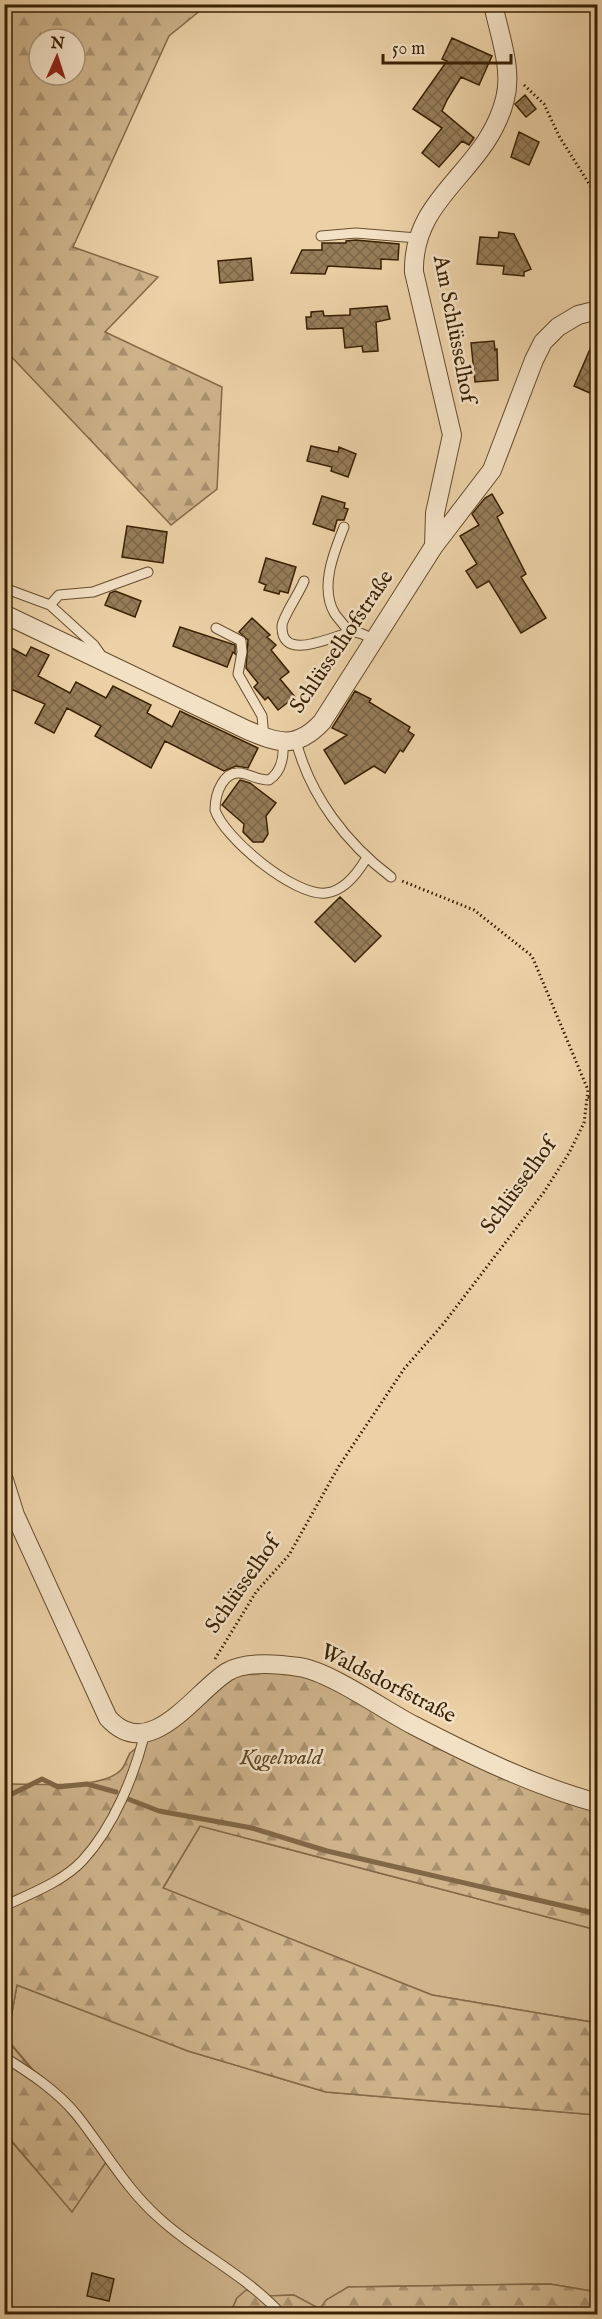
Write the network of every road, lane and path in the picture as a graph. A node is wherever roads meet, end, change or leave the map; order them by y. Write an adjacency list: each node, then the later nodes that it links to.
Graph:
1 (493, 4): 2 (street, Am Schlüsselhof)
2 (507, 78): 3 (path); 5 (street, Am Schlüsselhof)
3 (597, 198)
4 (321, 236): 5 (lane)
5 (417, 238): 8 (street, Am Schlüsselhof)
6 (597, 310): 8 (street, Schlüsselhofstraße)
7 (344, 527): 15 (lane)
8 (434, 546): 16 (street, Schlüsselhofstraße)
9 (148, 572): 12 (lane)
10 (304, 581): 15 (lane)
11 (4, 588): 12 (lane)
12 (50, 605): 17 (lane)
13 (4, 614): 17 (street, Schlüsselhofstraße)
14 (216, 628): 18 (lane)
15 (349, 633): 16 (lane)
16 (374, 640): 19 (street, Schlüsselhofstraße)
17 (105, 662): 18 (street, Schlüsselhofstraße)
18 (264, 737): 19 (street, Schlüsselhofstraße)
19 (290, 742): 20 (lane); 20 (lane)
20 (366, 859): 21 (lane)
21 (391, 877): 22 (path, Schlüsselhof)
22 (588, 1097): 23 (path); 25 (path, Schlüsselhof)
23 (597, 1105)
24 (4, 1480): 26 (street)
25 (211, 1666)
26 (145, 1732): 27 (street, Waldsdorfstraße); 28 (lane)
27 (597, 1803)
28 (4, 1906)
29 (4, 2057): 30 (lane)
30 (281, 2314)
31 (364, 2314): 32 (lane)
32 (404, 2314)

